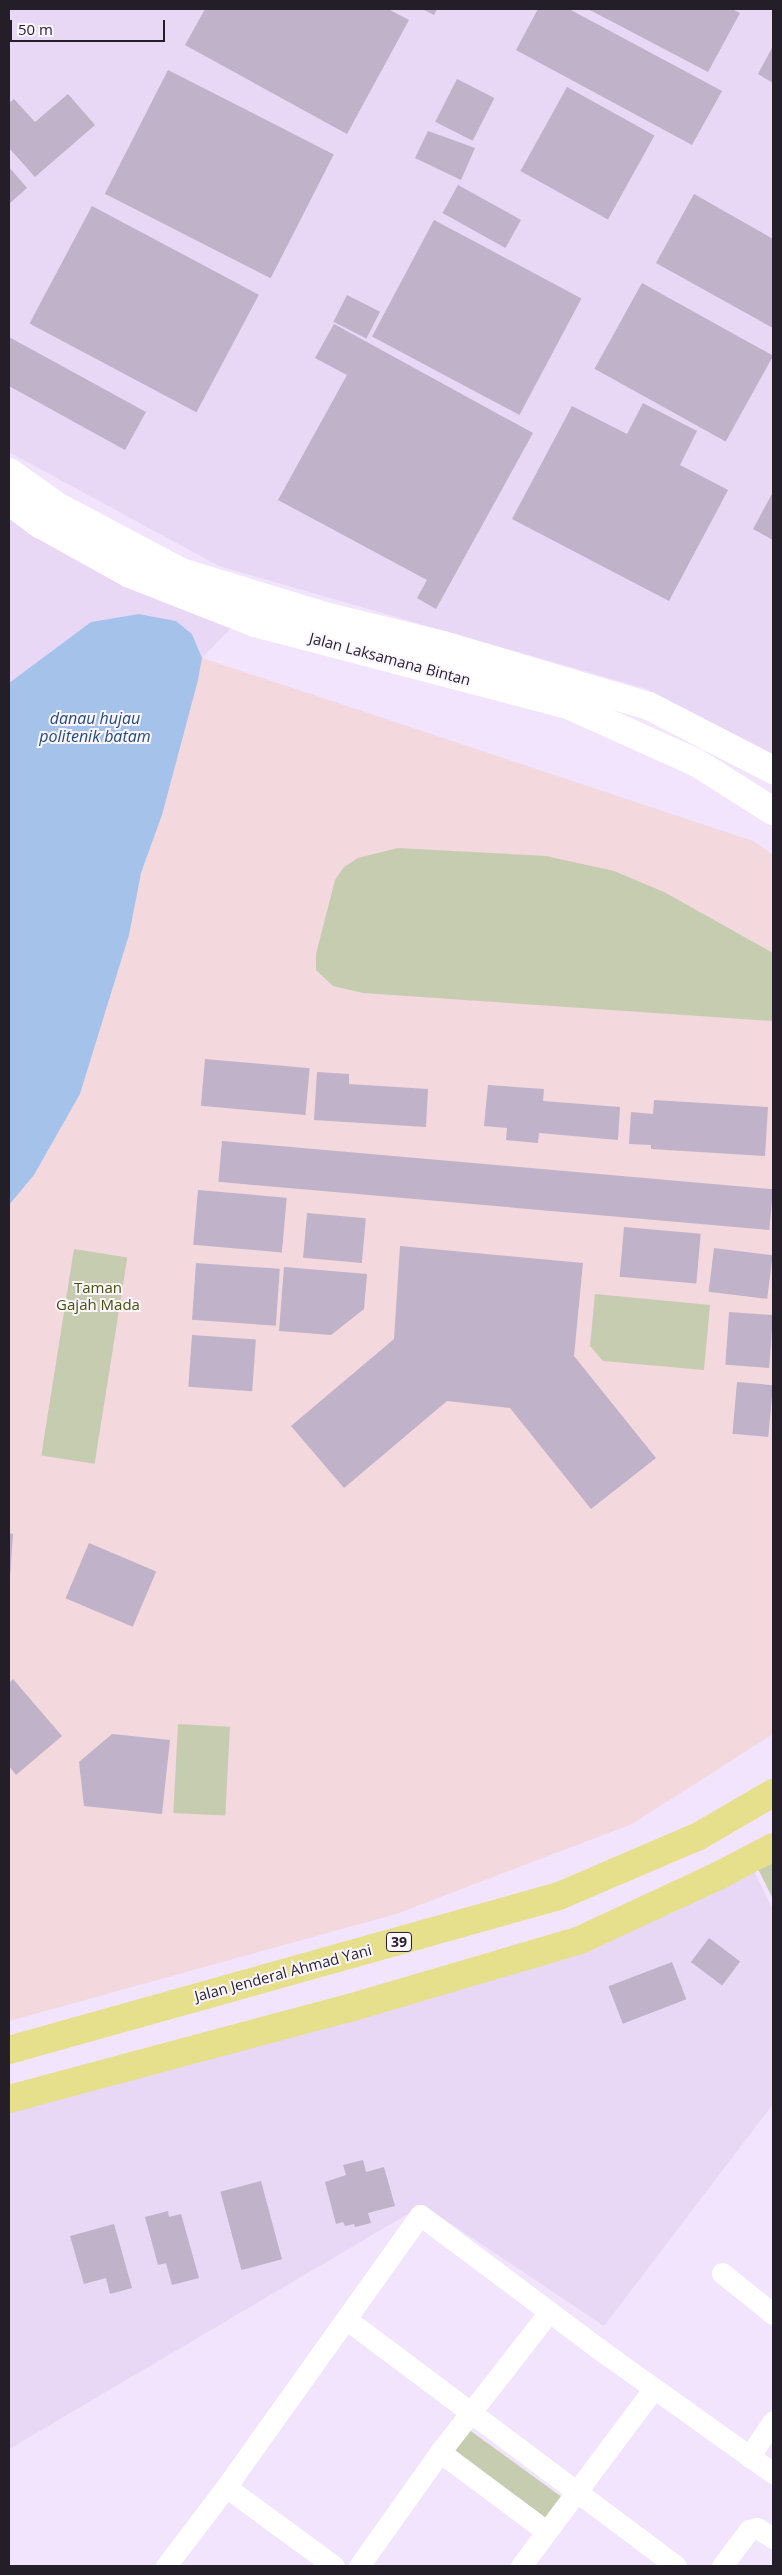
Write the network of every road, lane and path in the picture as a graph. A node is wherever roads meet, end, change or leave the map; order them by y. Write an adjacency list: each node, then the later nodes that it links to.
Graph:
1 (9, 472): 3 (main road, Jalan Laksamana Bintan)
2 (9, 501): 4 (main road, Jalan Laksamana Bintan)
3 (773, 770)
4 (773, 811)
5 (773, 1794): 6 (highway, Jalan Jenderal Ahmad Yani / 39)
6 (700, 1836): 8 (highway); 9 (highway, Jalan Jenderal Ahmad Yani / 39)
7 (773, 1847): 8 (highway)
8 (718, 1876): 10 (highway)
9 (9, 2050)
10 (9, 2099)
11 (722, 2273): 13 (street)
12 (549, 2312): 14 (street); 15 (street); 16 (street)
13 (773, 2314)
14 (346, 2319): 16 (street); 21 (street)
15 (654, 2388): 19 (street); 22 (street)
16 (472, 2410): 18 (street); 22 (street)
17 (773, 2421): 19 (street)
18 (440, 2452): 23 (street); 27 (street)
19 (748, 2457): 20 (street)
20 (773, 2473)
21 (226, 2487): 25 (street); 26 (street)
22 (575, 2491): 23 (street); 29 (street)
23 (546, 2531): 28 (street)
24 (772, 2536): 30 (street)
25 (166, 2566)
26 (334, 2566)
27 (359, 2566)
28 (521, 2566)
29 (676, 2566)
30 (722, 2566)

